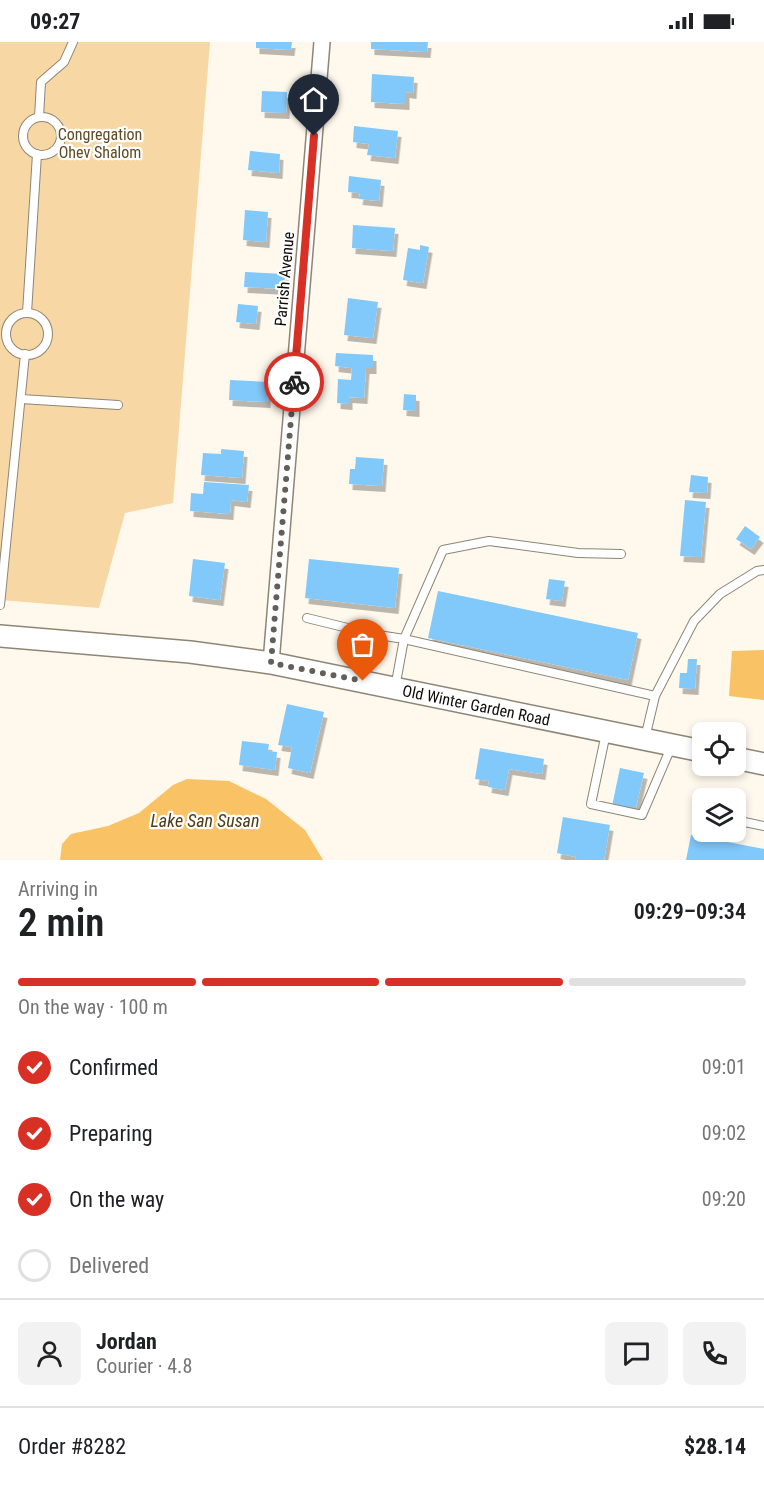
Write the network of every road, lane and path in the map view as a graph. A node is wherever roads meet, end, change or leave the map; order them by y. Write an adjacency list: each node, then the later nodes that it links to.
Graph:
1 (73, 42): 3 (lane)
2 (322, 42): 16 (street, Parrish Avenue)
3 (39, 117): 4 (lane); 4 (lane)
4 (37, 154): 5 (lane)
5 (27, 313): 6 (lane); 6 (lane)
6 (25, 354): 7 (lane)
7 (21, 399): 8 (lane); 11 (lane)
8 (118, 405)
9 (621, 554): 15 (lane)
10 (764, 570): 19 (lane)
11 (0, 605)
12 (307, 618): 13 (lane)
13 (372, 634): 15 (lane); 17 (lane)
14 (0, 636): 16 (main road, Old Winter Garden Road)
15 (404, 639): 18 (lane); 19 (lane)
16 (271, 663): 17 (main road, Old Winter Garden Road)
17 (363, 681): 18 (main road, Old Winter Garden Road)
18 (395, 688): 20 (main road, Old Winter Garden Road)
19 (655, 696): 21 (lane)
20 (607, 731): 21 (main road, Old Winter Garden Road); 22 (lane)
21 (644, 739): 22 (main road, Old Winter Garden Road)
22 (672, 745): 23 (main road, Old Winter Garden Road)
23 (692, 749)
24 (746, 760): 25 (main road)
25 (764, 764)
26 (746, 822): 27 (lane)
27 (764, 826)

